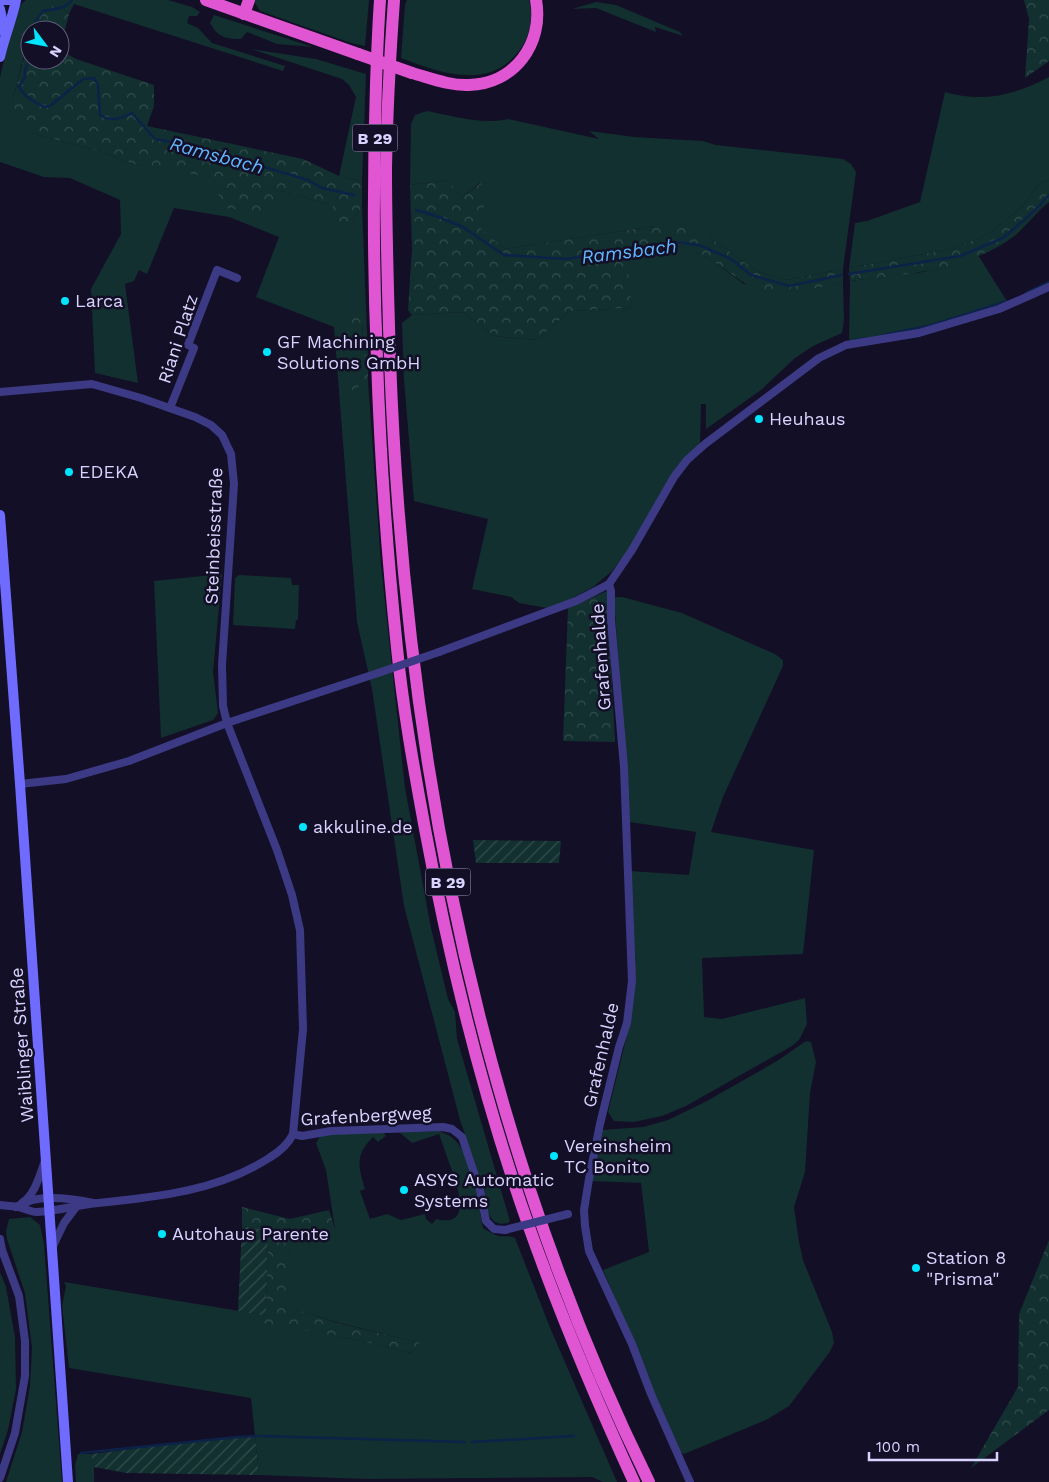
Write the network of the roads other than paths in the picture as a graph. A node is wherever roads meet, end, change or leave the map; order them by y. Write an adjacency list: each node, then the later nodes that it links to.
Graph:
1 (0, 0): 2 (main road)
2 (16, 0): 12 (main road)
3 (206, 0): 10 (highway)
4 (249, 0): 10 (highway)
5 (394, 0): 11 (highway, B 29)
6 (403, 0): 11 (highway)
7 (536, 0): 10 (highway, bridge)
8 (378, 3): 35 (highway, B 29)
9 (0, 9): 12 (main road)
10 (244, 14)
11 (392, 26): 36 (highway, B 29)
12 (5, 34): 13 (main road)
13 (0, 57)
14 (237, 278): 17 (street, Riani Platz)
15 (1049, 287): 19 (street)
16 (0, 392): 17 (street, Steinbeisstraße)
17 (170, 408): 20 (street, Steinbeisstraße)
18 (0, 515): 21 (main road, Waiblinger Straße)
19 (609, 584): 20 (street, bridge); 29 (street, Grafenhalde)
20 (227, 723): 21 (street); 22 (street, Steinbeisstraße)
21 (20, 784): 23 (main road, Waiblinger Straße)
22 (293, 1134): 25 (street, Grafenbergweg); 29 (street, Grafenbergweg, bridge)
23 (46, 1160): 24 (main road, Waiblinger Straße); 27 (street)
24 (48, 1199): 25 (street, Grafenbergweg); 27 (street, Grafenbergweg); 30 (main road, Waiblinger Straße)
25 (95, 1203): 28 (street, Grafenbergweg)
26 (0, 1206): 27 (street, Grafenbergweg)
27 (16, 1207): 30 (street, Grafenbergweg)
28 (76, 1207): 30 (street, Grafenbergweg); 32 (street)
29 (584, 1210): 37 (street, Grafenhalde)
30 (49, 1211): 32 (main road, Waiblinger Straße)
31 (0, 1239): 33 (street)
32 (52, 1248): 34 (main road, Waiblinger Straße)
33 (0, 1478)
34 (68, 1482)
35 (634, 1482)
36 (649, 1482)
37 (690, 1482)

